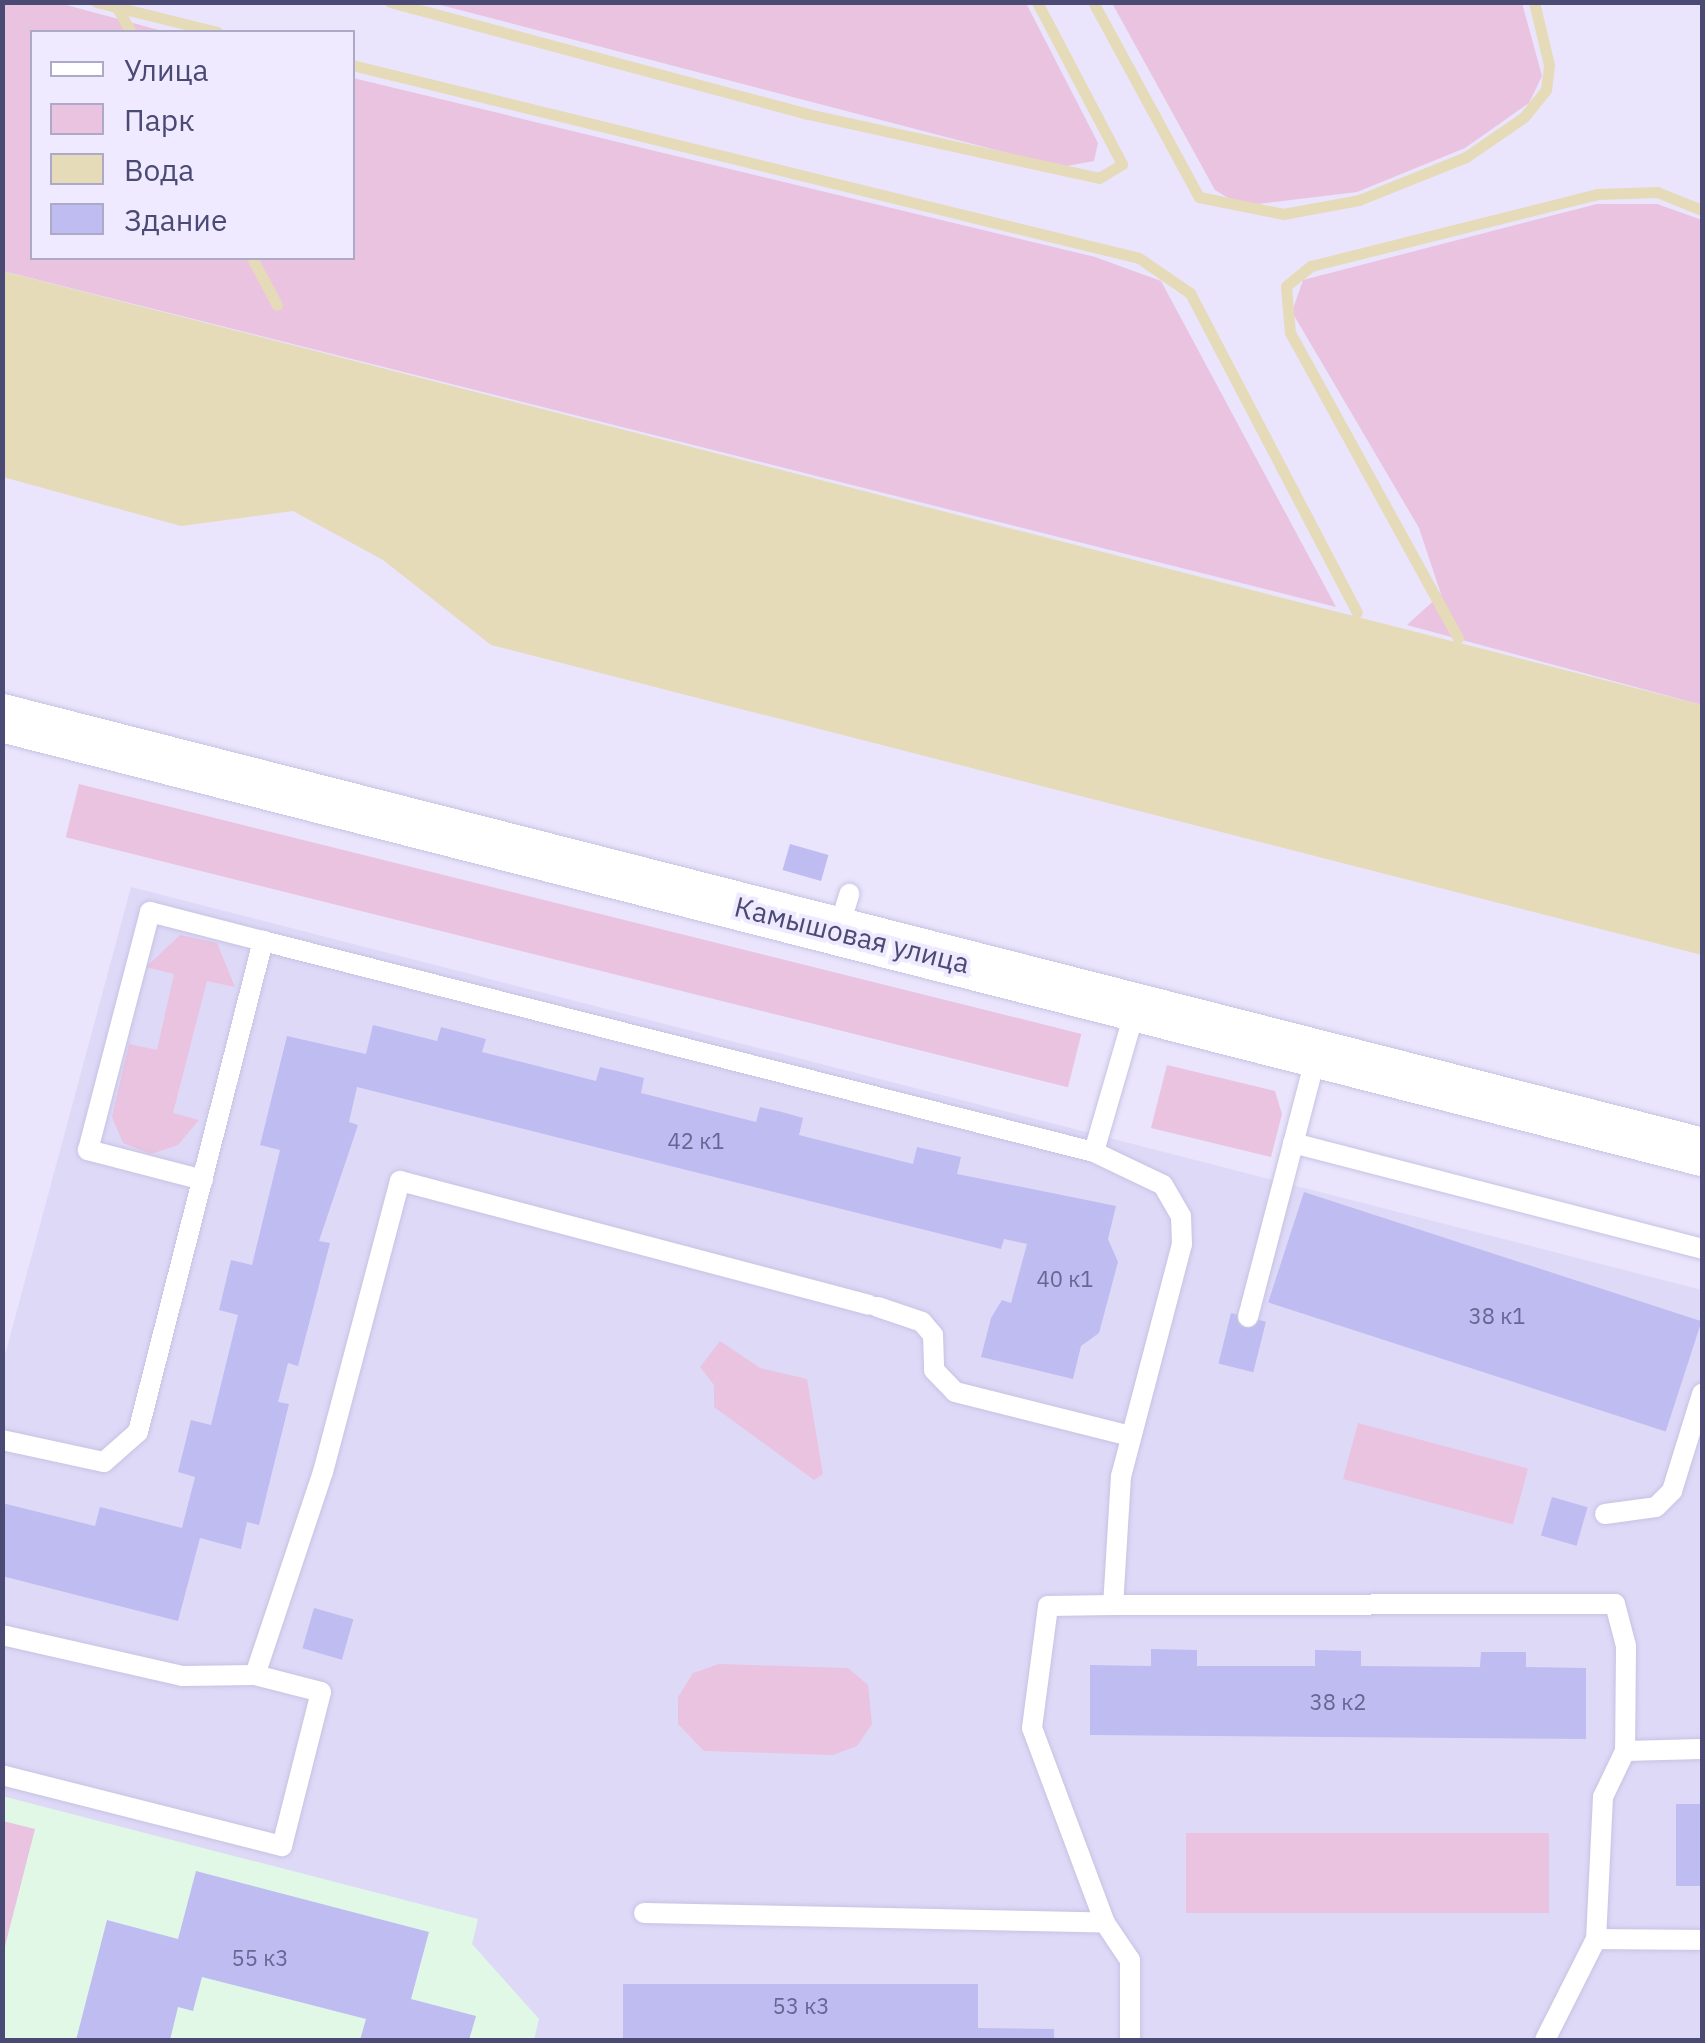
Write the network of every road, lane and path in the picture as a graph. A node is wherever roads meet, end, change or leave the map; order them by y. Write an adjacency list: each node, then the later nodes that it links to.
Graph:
1 (2, 718): 3 (street, Камышовая улица)
2 (263, 941): 6 (lane); 8 (lane); 8 (lane)
3 (1136, 1007): 4 (street, Камышовая улица); 6 (lane)
4 (1317, 1053): 5 (lane); 7 (street, Камышовая улица)
5 (1293, 1143): 9 (lane); 10 (lane)
6 (1094, 1152): 12 (lane)
7 (1702, 1152)
8 (203, 1180): 13 (lane)
9 (1702, 1249)
10 (1248, 1317)
11 (1702, 1394): 14 (lane)
12 (1130, 1436): 15 (lane); 17 (lane)
13 (2, 1440)
14 (1605, 1514)
15 (1113, 1604): 19 (lane); 22 (lane)
16 (2, 1636): 17 (lane)
17 (255, 1675): 20 (lane)
18 (1702, 1750): 19 (lane)
19 (1625, 1751): 23 (lane)
20 (2, 1775)
21 (644, 1913): 22 (lane)
22 (1105, 1924): 25 (lane)
23 (1596, 1939): 24 (lane); 26 (lane)
24 (1702, 1940)
25 (1130, 2040)
26 (1545, 2040)

